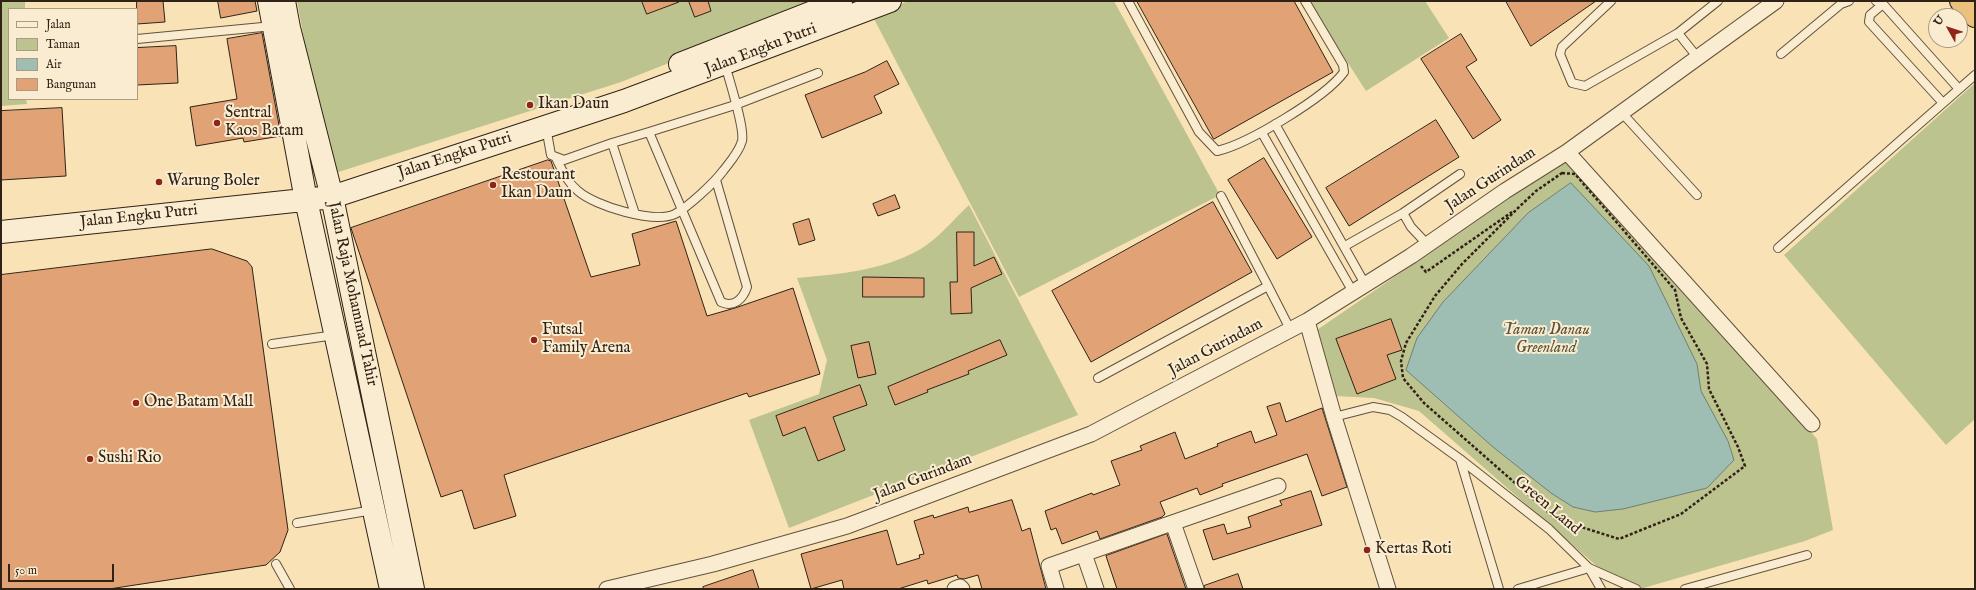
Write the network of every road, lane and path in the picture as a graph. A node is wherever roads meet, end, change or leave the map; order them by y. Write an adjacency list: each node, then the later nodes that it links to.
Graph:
1 (269, 1): 14 (main road, Jalan Raja Mohammad Tahir)
2 (284, 1): 35 (main road, Jalan Raja Mohammad Tahir)
3 (841, 1): 35 (main road, Jalan Engku Putri)
4 (890, 1): 19 (main road, Jalan Engku Putri)
5 (1128, 1): 29 (lane)
6 (1305, 1): 26 (lane)
7 (1611, 1): 15 (lane)
8 (1718, 1): 15 (lane)
9 (1776, 1): 18 (street, Jalan Gurindam)
10 (1849, 1): 17 (lane)
11 (1961, 1): 13 (highway)
12 (1879, 2): 22 (lane); 23 (lane)
13 (1975, 16)
14 (273, 26): 16 (lane); 36 (main road, Jalan Raja Mohammad Tahir)
15 (1678, 33): 18 (lane)
16 (138, 39)
17 (1781, 54)
18 (1698, 58): 25 (street, Jalan Gurindam)
19 (725, 63): 24 (lane); 27 (main road, Jalan Engku Putri)
20 (818, 73): 24 (lane)
21 (1975, 75): 22 (lane)
22 (1959, 89): 23 (lane)
23 (1943, 103): 47 (lane)
24 (735, 105): 28 (lane); 34 (lane)
25 (1622, 113): 31 (street, Jalan Gurindam); 37 (lane)
26 (1275, 124): 29 (lane); 46 (lane)
27 (546, 126): 32 (lane); 35 (main road, Jalan Engku Putri)
28 (649, 132): 30 (lane); 40 (lane)
29 (1262, 132): 50 (lane)
30 (612, 143): 32 (lane); 42 (lane)
31 (1567, 152): 45 (street, Jalan Gurindam); 57 (street)
32 (556, 158): 42 (lane)
33 (1460, 174): 41 (lane)
34 (716, 180): 40 (lane); 40 (lane)
35 (330, 189): 36 (main road, Jalan Engku Putri); 69 (main road, Jalan Raja Mohammad Tahir)
36 (305, 193): 43 (main road, Jalan Engku Putri); 44 (main road, Jalan Engku Putri); 53 (main road, Jalan Raja Mohammad Tahir)
37 (1697, 195)
38 (1221, 196): 49 (lane)
39 (1518, 208): 39 (path); 48 (path)
40 (681, 210): 42 (lane)
41 (1403, 213): 45 (lane); 46 (lane)
42 (635, 214)
43 (1, 218)
44 (1, 232)
45 (1427, 244): 48 (street, Jalan Gurindam)
46 (1345, 246): 50 (lane)
47 (1778, 248)
48 (1411, 256): 50 (street, Jalan Gurindam)
49 (1268, 286): 52 (lane); 55 (lane)
50 (1359, 288): 51 (street, Jalan Gurindam)
51 (1307, 321): 52 (street, Jalan Gurindam); 56 (street)
52 (1290, 329): 70 (street, Jalan Gurindam)
53 (336, 335): 54 (lane); 60 (main road, Jalan Raja Mohammad Tahir)
54 (272, 344)
55 (1098, 378)
56 (1334, 417): 58 (lane, Green Land); 74 (street)
57 (1812, 424)
58 (1460, 459): 66 (lane, Green Land); 75 (lane)
59 (1278, 486): 62 (street)
60 (374, 510): 61 (lane); 68 (main road, Jalan Raja Mohammad Tahir)
61 (297, 523)
62 (1173, 523): 63 (street); 73 (street)
63 (1084, 554): 71 (street); 72 (street)
64 (1807, 555): 79 (lane)
65 (276, 564): 67 (lane)
66 (1589, 568): 76 (lane); 77 (lane, Green Land); 78 (lane)
67 (290, 589)
68 (391, 589)
69 (413, 589)
70 (607, 589)
71 (1056, 589)
72 (1096, 589)
73 (1196, 589)
74 (1388, 589)
75 (1499, 589)
76 (1518, 589)
77 (1601, 589)
78 (1636, 589)
79 (1685, 589)

